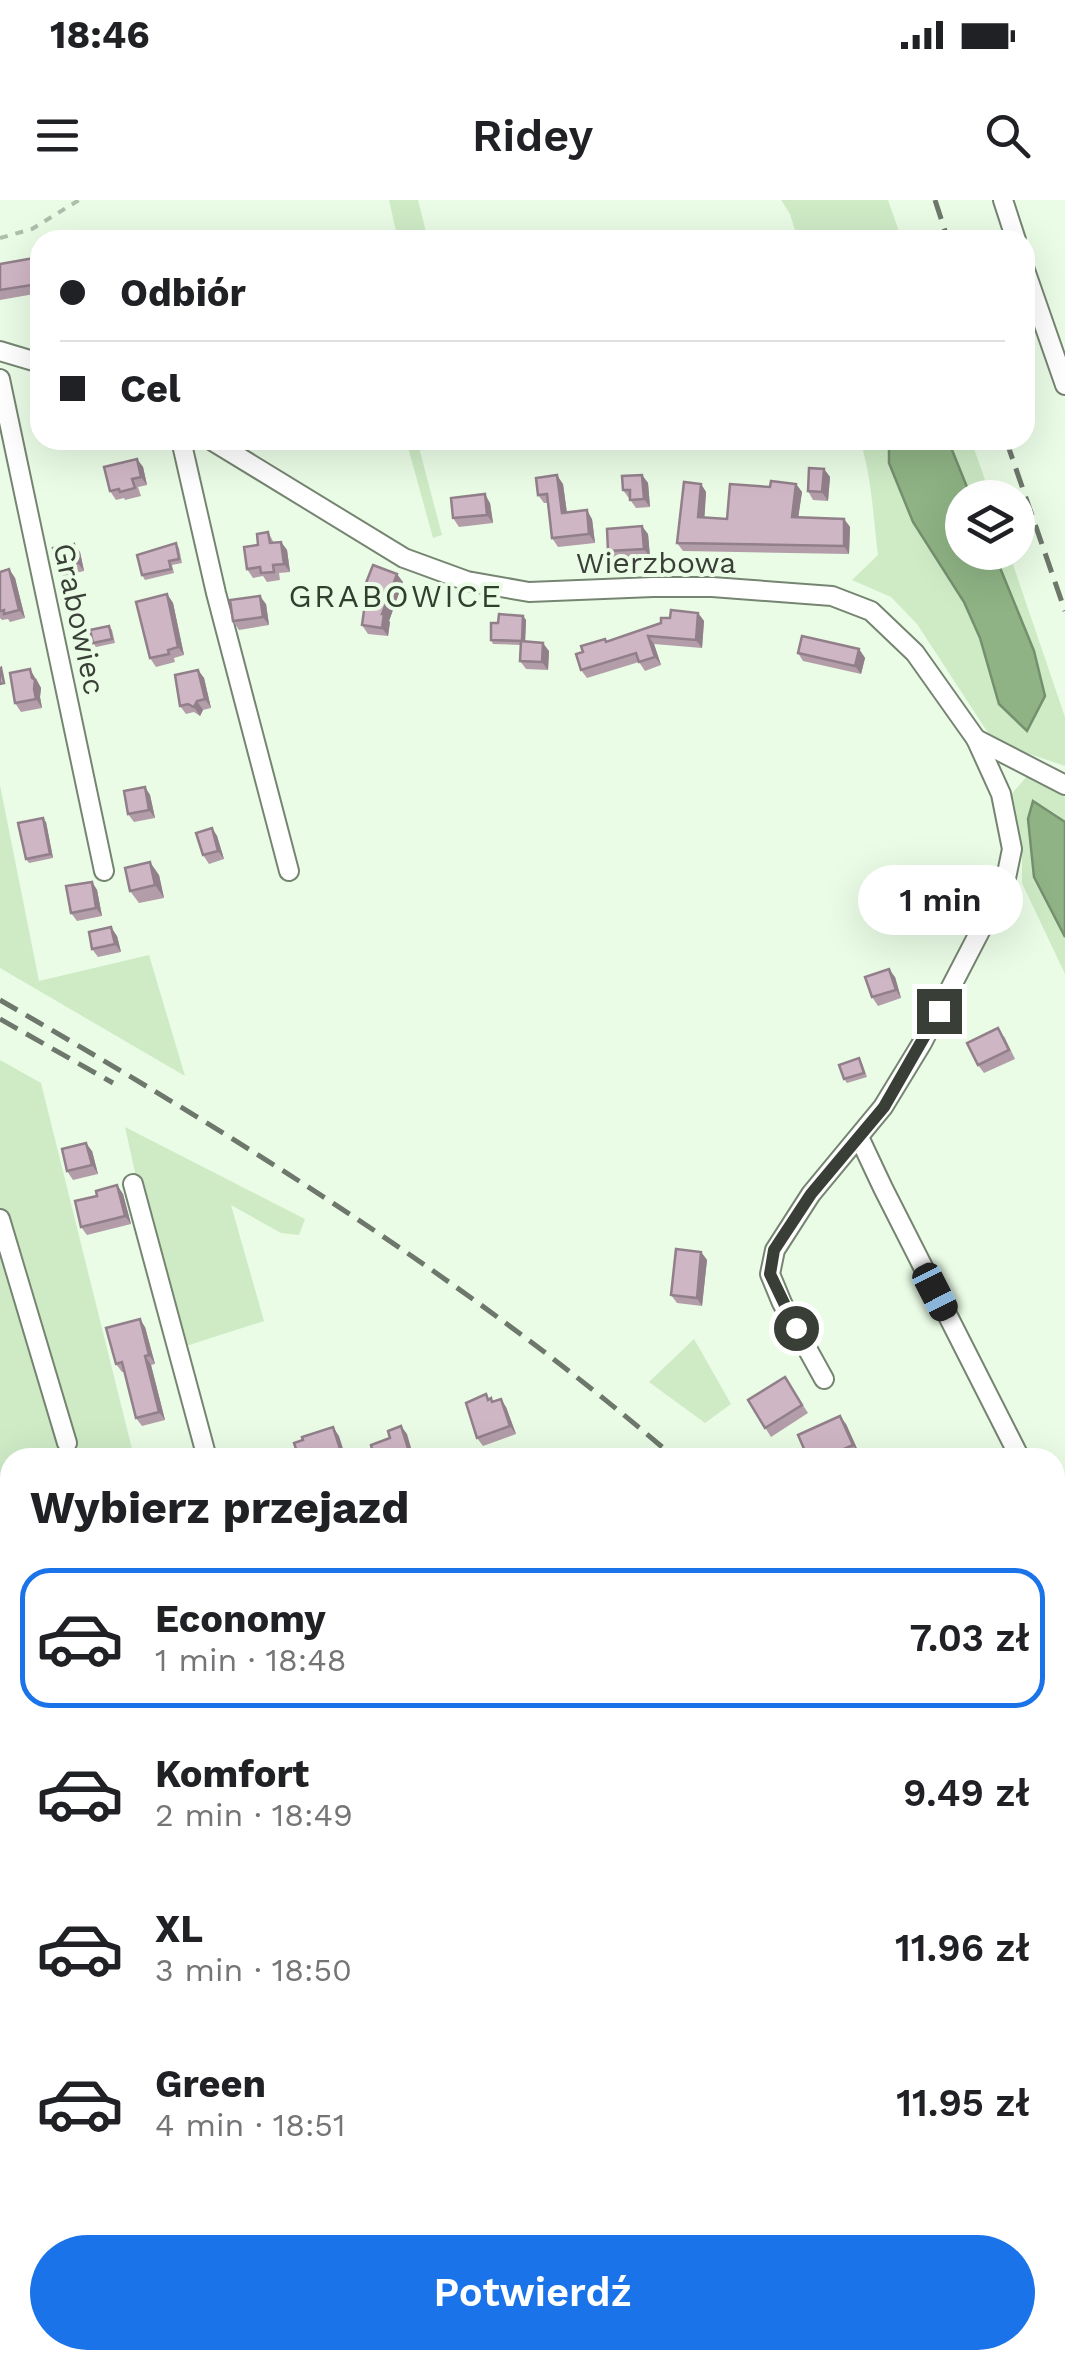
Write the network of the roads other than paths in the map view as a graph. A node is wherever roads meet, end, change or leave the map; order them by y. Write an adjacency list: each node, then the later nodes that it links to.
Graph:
1 (1003, 200): 2 (street)
2 (1013, 230)
3 (1035, 299): 7 (street)
4 (0, 350): 5 (street)
5 (30, 360)
6 (0, 379): 14 (street, Grabowiec)
7 (1065, 386)
8 (183, 450): 15 (street)
9 (227, 450): 10 (street, Wierzbowa)
10 (976, 739): 11 (street, Wierzbowa); 13 (street)
11 (1025, 765): 12 (street, Wierzbowa); 13 (street)
12 (1065, 786)
13 (1001, 794): 16 (street)
14 (104, 871)
15 (288, 872)
16 (860, 1137): 19 (street); 22 (street)
17 (133, 1184): 21 (street)
18 (0, 1218): 20 (street)
19 (824, 1379)
20 (67, 1443)
21 (204, 1448)
22 (1015, 1448)

